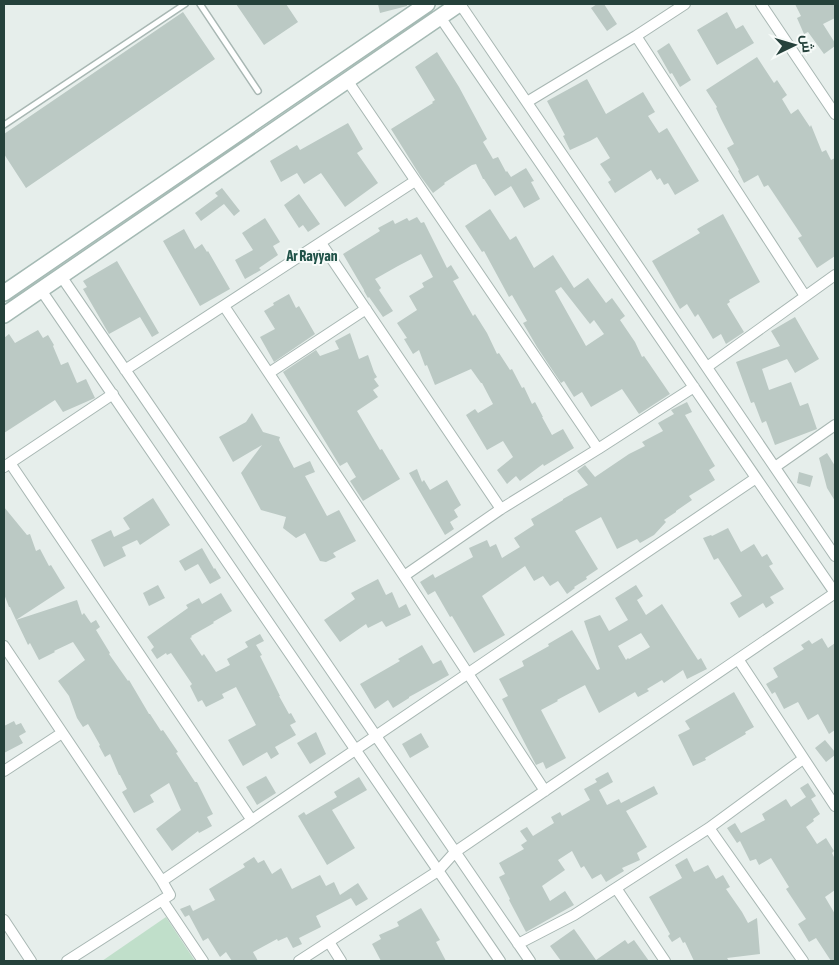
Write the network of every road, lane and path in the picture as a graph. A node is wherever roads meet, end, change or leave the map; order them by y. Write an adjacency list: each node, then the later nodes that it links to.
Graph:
1 (185, 4): 13 (lane)
2 (200, 4): 10 (lane)
3 (427, 4): 19 (street)
4 (459, 4): 7 (street); 11 (street)
5 (685, 4): 8 (street)
6 (760, 4): 12 (street)
7 (440, 17): 9 (street); 27 (street)
8 (636, 36): 11 (street); 20 (street)
9 (347, 80): 14 (street); 17 (street)
10 (258, 91)
11 (527, 102): 24 (street)
12 (835, 114)
13 (4, 125)
14 (416, 181): 15 (street); 30 (street)
15 (321, 243): 21 (street); 22 (street)
16 (835, 275): 20 (street)
17 (61, 276): 18 (street); 25 (street)
18 (41, 290): 23 (street); 28 (street)
19 (4, 293)
20 (805, 296): 24 (street)
21 (224, 306): 25 (street); 26 (street)
22 (366, 309): 26 (street); 34 (street)
23 (4, 315)
24 (707, 367): 32 (street)
25 (125, 370): 42 (street)
26 (269, 373): 36 (street)
27 (694, 387): 30 (street); 33 (street)
28 (112, 394): 31 (street); 43 (street)
29 (835, 425): 32 (street)
30 (598, 449): 34 (street)
31 (7, 465): 48 (street)
32 (775, 467): 35 (street)
33 (756, 478): 37 (street); 40 (street)
34 (501, 509): 36 (street)
35 (835, 556)
36 (404, 576): 40 (street)
37 (835, 593): 39 (street)
38 (4, 646): 41 (street)
39 (738, 660): 44 (street); 46 (street)
40 (468, 673): 42 (street); 46 (street)
41 (62, 734): 45 (street); 52 (street)
42 (376, 736): 43 (street); 50 (street)
43 (355, 750): 48 (street); 51 (street)
44 (803, 759): 47 (street); 49 (street)
45 (4, 771)
46 (545, 791): 50 (street)
47 (835, 806)
48 (250, 819): 52 (street)
49 (709, 828): 53 (street); 66 (street)
50 (455, 852): 51 (street); 57 (street)
51 (438, 871): 56 (street); 63 (street)
52 (162, 881): 54 (street)
53 (616, 888): 57 (street); 65 (street)
54 (162, 900): 59 (street); 60 (street)
55 (4, 920): 58 (street)
56 (329, 942): 61 (street); 62 (street)
57 (518, 944): 64 (street)
58 (31, 961)
59 (67, 961)
60 (203, 961)
61 (299, 961)
62 (341, 961)
63 (500, 961)
64 (530, 961)
65 (665, 961)
66 (803, 961)

